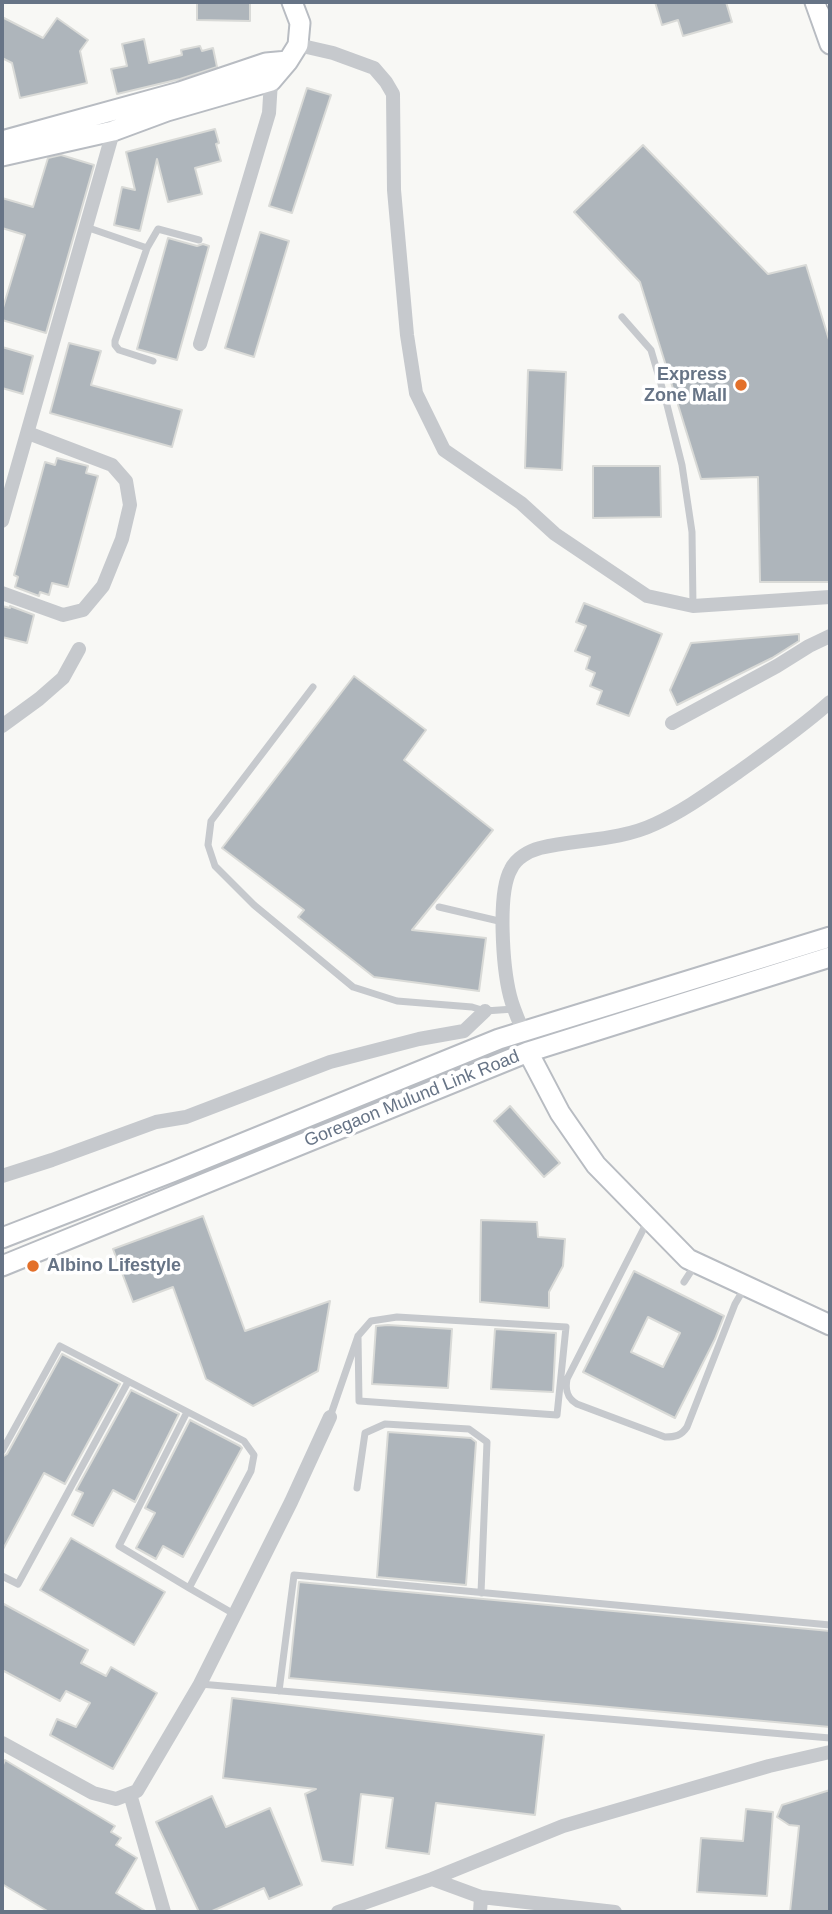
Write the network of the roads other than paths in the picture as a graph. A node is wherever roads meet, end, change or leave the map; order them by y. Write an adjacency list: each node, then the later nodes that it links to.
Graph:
1 (292, 2): 4 (main road)
2 (816, 2): 3 (main road)
3 (830, 44)
4 (293, 53): 5 (main road); 20 (street)
5 (268, 72): 6 (main road); 7 (main road); 14 (street)
6 (119, 110): 7 (street); 8 (main road)
7 (113, 131): 9 (main road); 10 (street)
8 (2, 141)
9 (2, 156)
10 (86, 227): 12 (lane); 16 (street)
11 (199, 240): 12 (lane)
12 (147, 248): 15 (lane)
13 (622, 317): 20 (lane)
14 (200, 344)
15 (153, 361)
16 (28, 433): 17 (street); 18 (street)
17 (2, 521)
18 (2, 593)
19 (830, 597): 20 (street)
20 (693, 606)
21 (830, 636): 25 (street)
22 (79, 649): 26 (street)
23 (313, 687): 32 (lane)
24 (830, 702): 28 (street)
25 (672, 723)
26 (2, 726)
27 (439, 907): 28 (lane)
28 (504, 922): 31 (street)
29 (830, 937): 33 (main road, Goregaon Mulund Link Road)
30 (830, 957): 34 (main road, Goregaon Mulund Link Road)
31 (514, 1009): 32 (lane); 33 (street)
32 (485, 1011): 35 (street)
33 (523, 1031): 37 (main road, Goregaon Mulund Link Road)
34 (528, 1052): 36 (main road); 38 (main road, Goregaon Mulund Link Road)
35 (2, 1176)
36 (649, 1219): 39 (main road); 41 (lane)
37 (4, 1237): 38 (main road)
38 (8, 1263)
39 (696, 1263): 40 (lane); 41 (main road)
40 (684, 1282)
41 (745, 1287): 42 (main road)
42 (830, 1325)
43 (358, 1336): 43 (lane); 46 (lane)
44 (128, 1382): 45 (lane); 47 (lane); 49 (lane)
45 (187, 1412): 50 (lane); 50 (lane)
46 (330, 1416): 52 (street)
47 (2, 1451)
48 (357, 1488): 51 (lane)
49 (2, 1576)
50 (190, 1588): 52 (lane)
51 (481, 1592): 53 (lane); 55 (lane)
52 (234, 1614): 54 (street)
53 (830, 1625)
54 (200, 1684): 55 (lane); 59 (street)
55 (279, 1691): 56 (lane)
56 (830, 1738)
57 (2, 1743): 59 (street)
58 (830, 1752): 60 (street)
59 (130, 1794): 62 (street)
60 (432, 1879): 61 (street); 63 (street)
61 (481, 1897): 64 (street); 65 (street)
62 (164, 1912)
63 (338, 1912)
64 (480, 1912)
65 (615, 1912)

